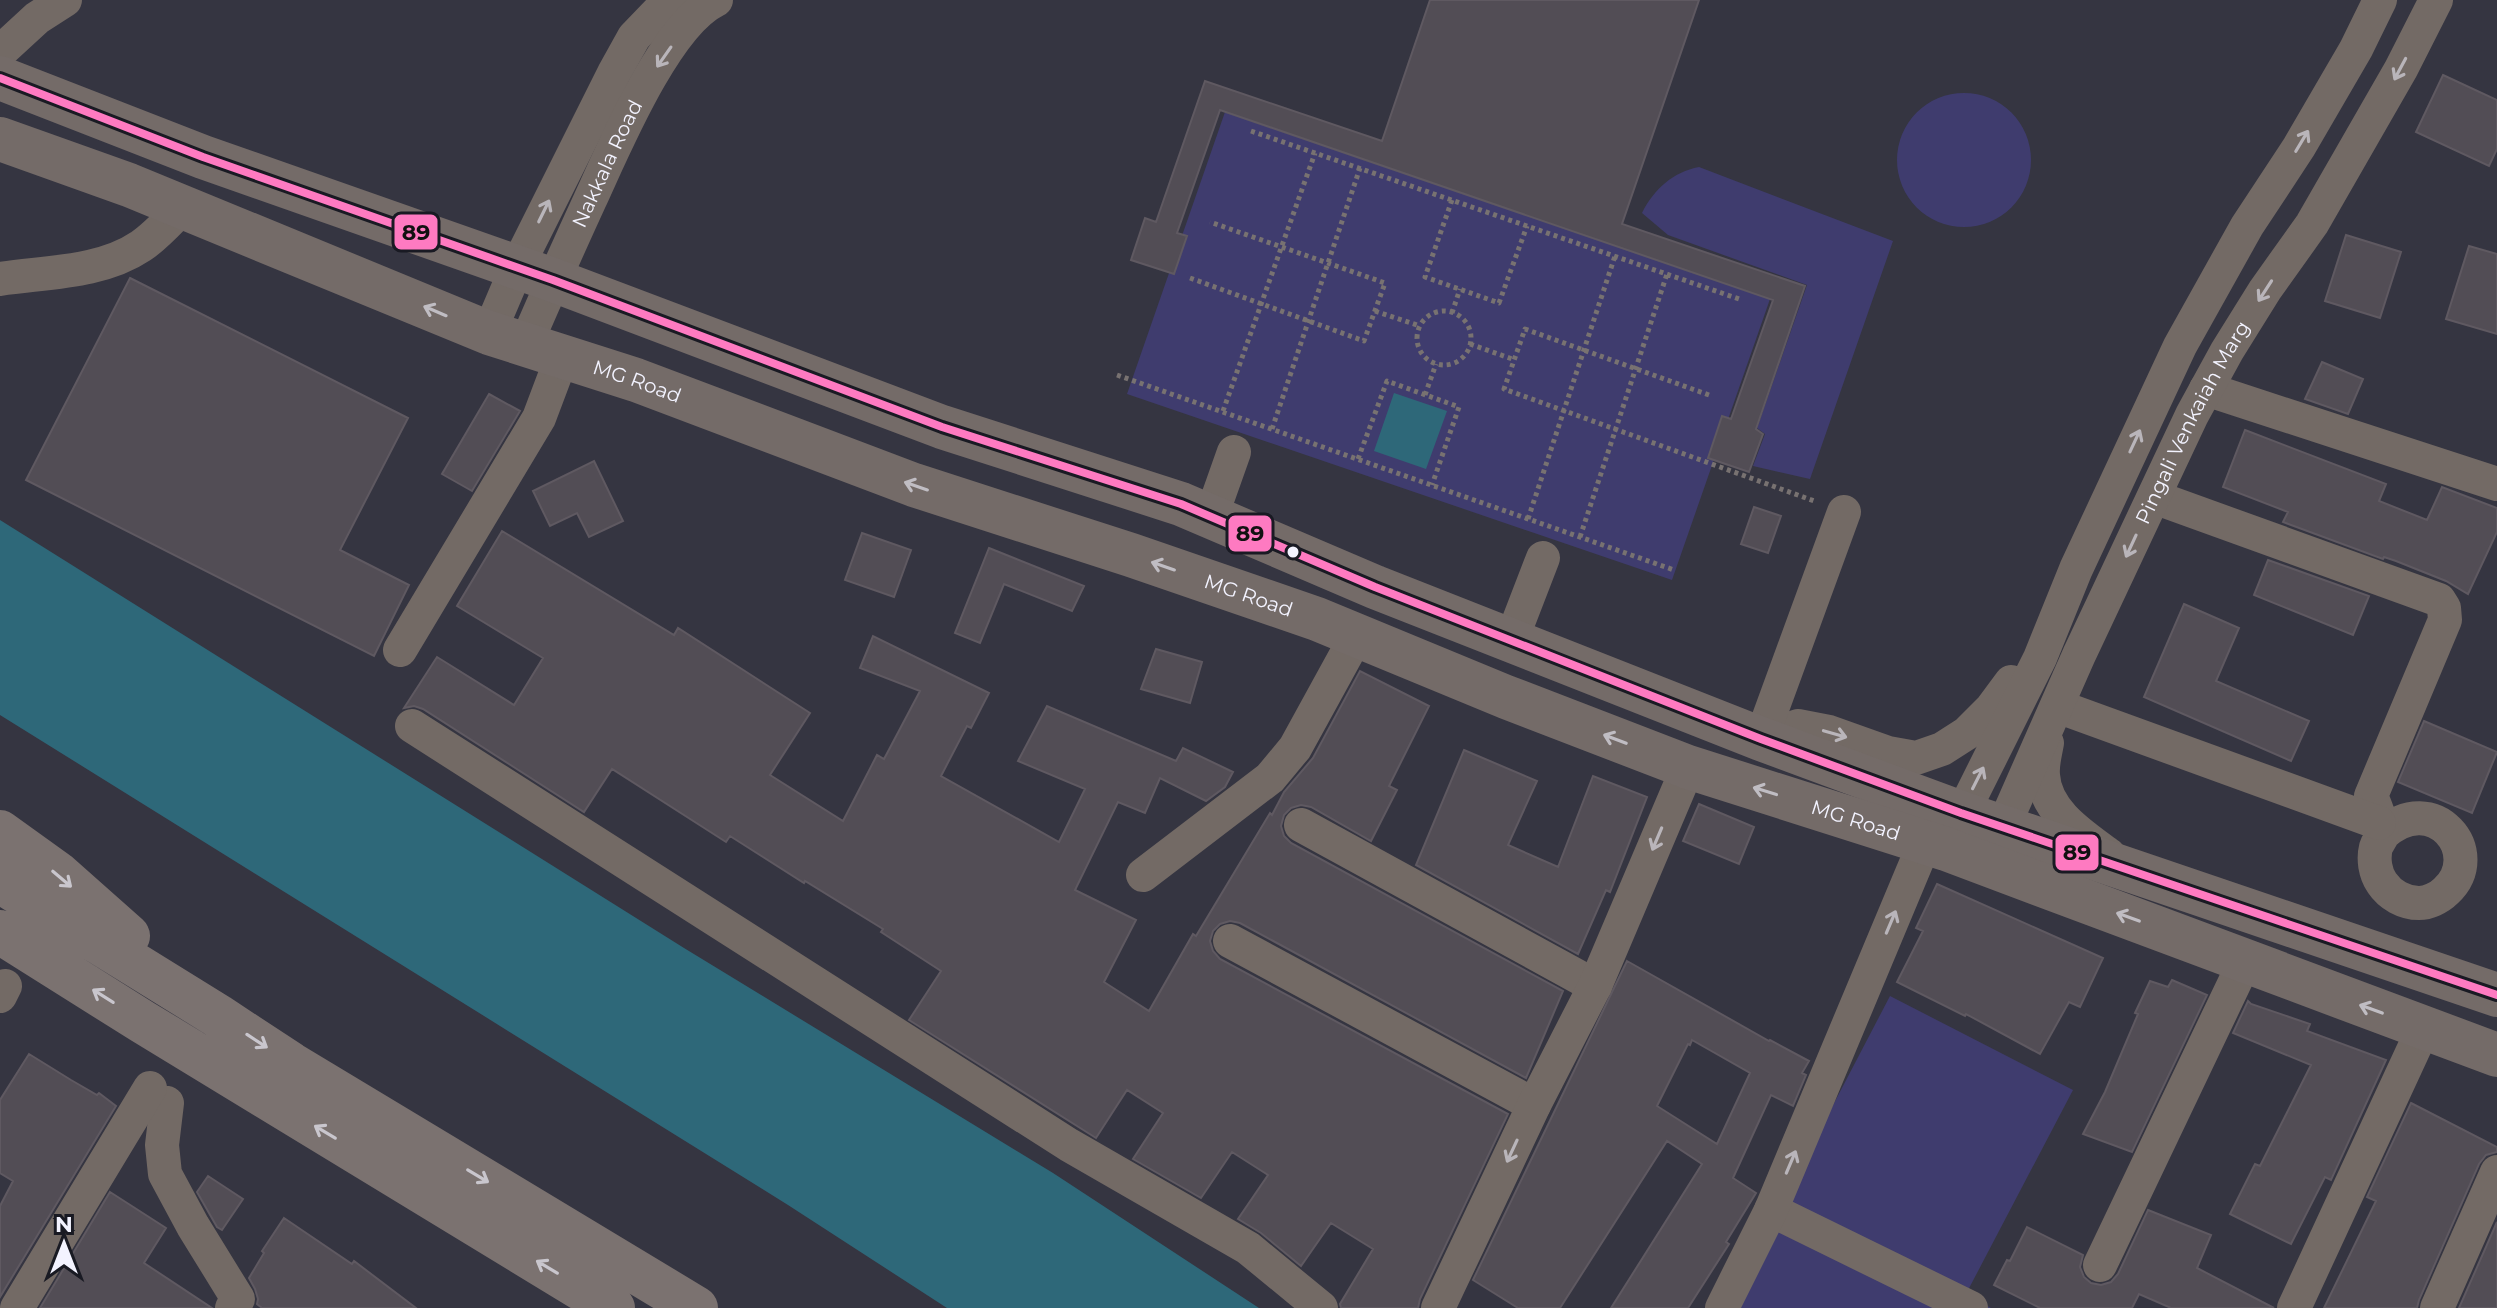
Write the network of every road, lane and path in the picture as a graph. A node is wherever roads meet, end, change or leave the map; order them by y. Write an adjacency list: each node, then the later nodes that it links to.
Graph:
1 (65, 0): 6 (street)
2 (674, 0): 21 (street, Nakkala Road, one-way to 2)
3 (716, 0): 21 (street, Nakkala Road, one-way to 21)
4 (2380, 0): 12 (street, Pingali Venkaiah Marg, one-way to 4)
5 (2436, 0): 16 (street, Pingali Venkaiah Marg, one-way to 16)
6 (0, 52)
7 (0, 78): 21 (main road, MG Road)
8 (1251, 131): 10 (path)
9 (0, 139): 14 (main road, MG Road)
10 (1315, 153): 11 (path); 18 (path)
11 (1360, 168): 13 (path); 20 (path)
12 (2269, 192): 16 (street); 60 (street, Pingali Venkaiah Marg, one-way to 12)
13 (1452, 200): 17 (path); 25 (path)
14 (183, 207): 24 (street); 33 (main road, MG Road, one-way to 14)
15 (1210, 222): 18 (path)
16 (2312, 224): 39 (street, Pingali Venkaiah Marg, one-way to 39)
17 (1527, 226): 19 (path); 25 (path)
18 (1281, 246): 20 (path); 27 (path)
19 (1615, 256): 22 (path); 34 (path)
20 (1328, 262): 28 (path); 30 (path)
21 (535, 273): 33 (street, Nakkala Road); 52 (main road, MG Road)
22 (1667, 274): 26 (path); 37 (path)
23 (1190, 278): 27 (path)
24 (0, 279)
25 (1460, 289): 29 (path)
26 (1739, 299)
27 (1261, 303): 30 (path); 42 (path)
28 (1375, 311): 30 (path); 31 (path)
29 (1452, 313): 31 (path); 32 (path)
30 (1308, 320): 44 (path)
31 (1420, 326): 36 (path)
32 (1470, 344): 35 (path); 36 (path)
33 (525, 345): 57 (main road, MG Road, one-way to 33); 59 (street, Nakkala Road)
34 (1585, 349): 35 (path); 37 (path); 43 (path)
35 (1515, 360): 43 (path)
36 (1436, 364): 40 (path)
37 (1636, 367): 41 (path); 45 (path)
38 (1117, 375): 42 (path)
39 (2206, 389): 48 (street); 50 (street, Pingali Venkaiah Marg)
40 (1425, 395): 47 (path); 49 (path)
41 (1709, 395)
42 (1223, 411): 44 (path)
43 (1565, 411): 45 (path); 53 (path)
44 (1272, 429): 47 (path)
45 (1616, 429): 51 (path); 54 (path)
46 (1234, 452): 52 (street)
47 (1358, 459): 49 (path)
48 (2497, 484)
49 (1432, 485): 53 (path)
50 (2154, 497): 61 (street, Pingali Venkaiah Marg, one-way to 61); 61 (street)
51 (1844, 512): 63 (street)
52 (1211, 517): 58 (main road, MG Road)
53 (1528, 519): 54 (path)
54 (1580, 537): 56 (path)
55 (1543, 558): 58 (street)
56 (1674, 570)
57 (1357, 635): 64 (main road, MG Road, one-way to 57); 70 (street)
58 (1511, 641): 63 (main road, MG Road)
59 (400, 650)
60 (2040, 658): 63 (street, one-way to 60); 67 (street, Pingali Venkaiah Marg, one-way to 60)
61 (2054, 713): 68 (street, Pingali Venkaiah Marg); 69 (street)
62 (412, 726): 88 (street)
63 (1761, 739): 67 (main road, MG Road)
64 (1688, 767): 67 (main road, MG Road, one-way to 64); 75 (street, one-way to 75)
65 (1301, 825): 75 (street)
66 (0, 832): 77 (highway, one-way to 77)
67 (1944, 834): 68 (main road, MG Road); 82 (street, Pingali Venkaiah Marg, one-way to 67)
68 (1995, 845): 69 (main road, MG Road); 74 (main road, MG Road, one-way to 68)
69 (2125, 868): 76 (main road, MG Road)
70 (1143, 875)
71 (0, 881): 77 (highway)
72 (0, 932): 86 (highway, one-way to 72)
73 (1230, 941): 80 (street)
74 (2245, 961): 78 (main road, MG Road, one-way to 74); 83 (street)
75 (1595, 986): 80 (street)
76 (2497, 995)
77 (218, 1016): 87 (highway, one-way to 87)
78 (2424, 1027): 79 (main road, MG Road); 92 (street)
79 (2497, 1055)
80 (1534, 1105): 89 (street, one-way to 89)
81 (2497, 1172): 93 (street)
82 (1771, 1210): 90 (street, Pingali Venkaiah Marg); 91 (street)
83 (2100, 1265)
84 (237, 1305): 85 (street)
85 (17, 1308)
86 (613, 1308)
87 (696, 1308)
88 (1321, 1308)
89 (1438, 1308)
90 (1722, 1308)
91 (1971, 1308)
92 (2294, 1308)
93 (2437, 1308)

